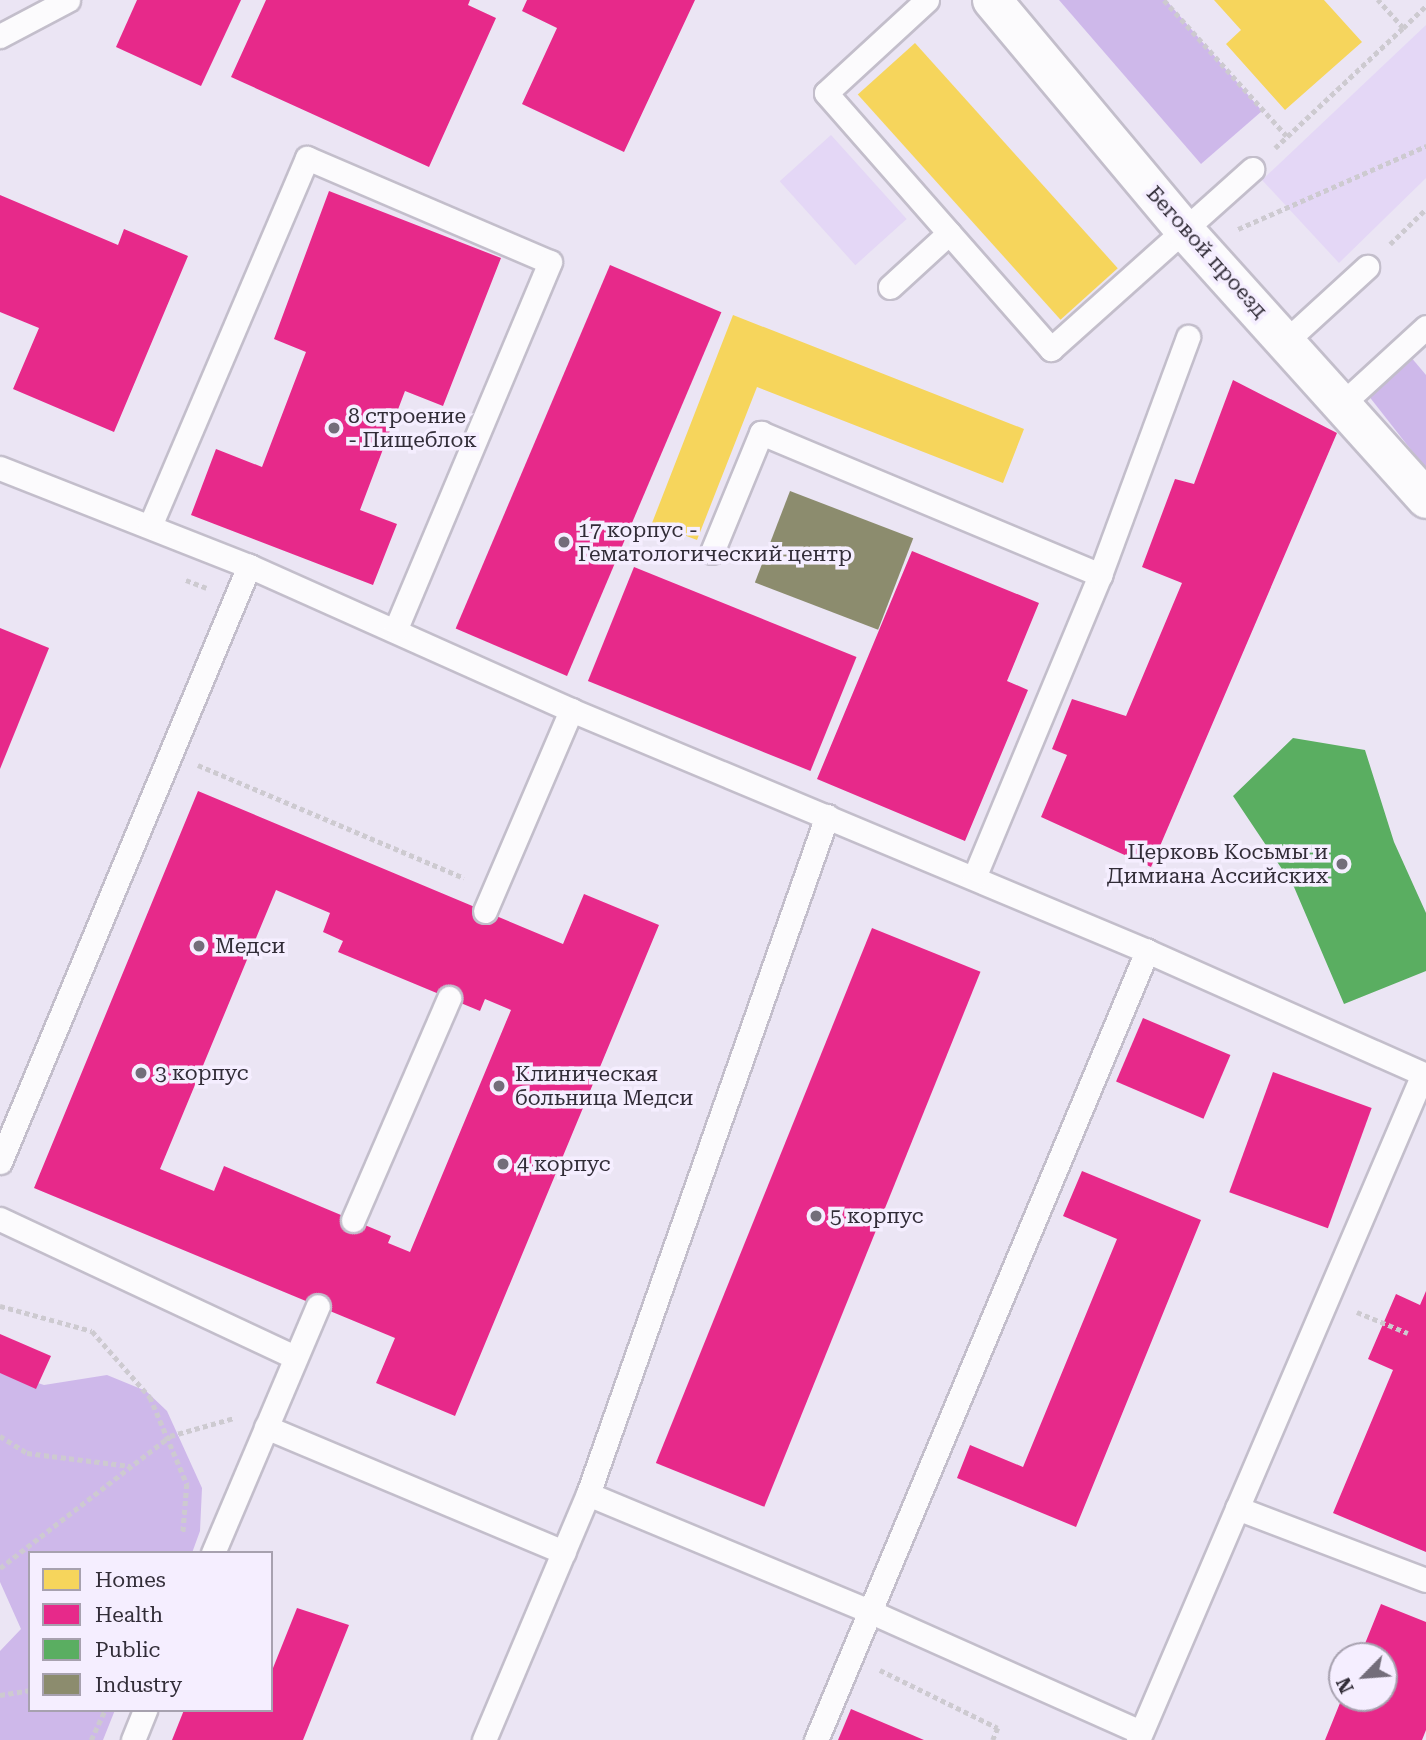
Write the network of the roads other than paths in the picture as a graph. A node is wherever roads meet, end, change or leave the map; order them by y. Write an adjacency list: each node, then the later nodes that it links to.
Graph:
1 (68, 0): 4 (lane)
2 (927, 0): 7 (lane)
3 (992, 0): 6 (street, Беговой проезд)
4 (0, 36)
5 (1252, 169): 6 (lane)
6 (1186, 232): 7 (lane); 12 (street, Беговой проезд)
7 (948, 233): 9 (lane)
8 (1367, 267): 12 (lane)
9 (890, 287)
10 (1426, 327): 13 (lane)
11 (1188, 337): 19 (lane)
12 (1286, 341): 13 (street, Беговой проезд)
13 (1342, 404): 15 (street, Беговой проезд)
14 (0, 468): 16 (lane)
15 (1426, 499)
16 (150, 526): 18 (lane); 20 (lane)
17 (712, 552): 19 (lane)
18 (249, 566): 20 (lane); 28 (lane)
19 (1100, 575): 23 (lane)
20 (396, 629): 21 (lane)
21 (571, 710): 22 (lane); 24 (lane)
22 (827, 816): 23 (lane); 34 (lane)
23 (974, 878): 25 (lane)
24 (490, 901)
25 (1147, 951): 27 (lane); 39 (lane)
26 (449, 998): 30 (lane)
27 (1424, 1075): 35 (lane)
28 (0, 1162)
29 (0, 1219): 32 (lane)
30 (354, 1220)
31 (318, 1306): 32 (lane)
32 (295, 1357): 33 (lane)
33 (266, 1427): 36 (lane); 37 (lane)
34 (588, 1494): 37 (lane); 39 (lane)
35 (1237, 1508): 38 (lane); 41 (lane)
36 (214, 1551)
37 (564, 1552): 43 (lane)
38 (1426, 1580)
39 (871, 1612): 41 (lane); 44 (lane)
40 (144, 1712): 42 (lane)
41 (1139, 1736)
42 (133, 1740)
43 (484, 1740)
44 (816, 1740)

